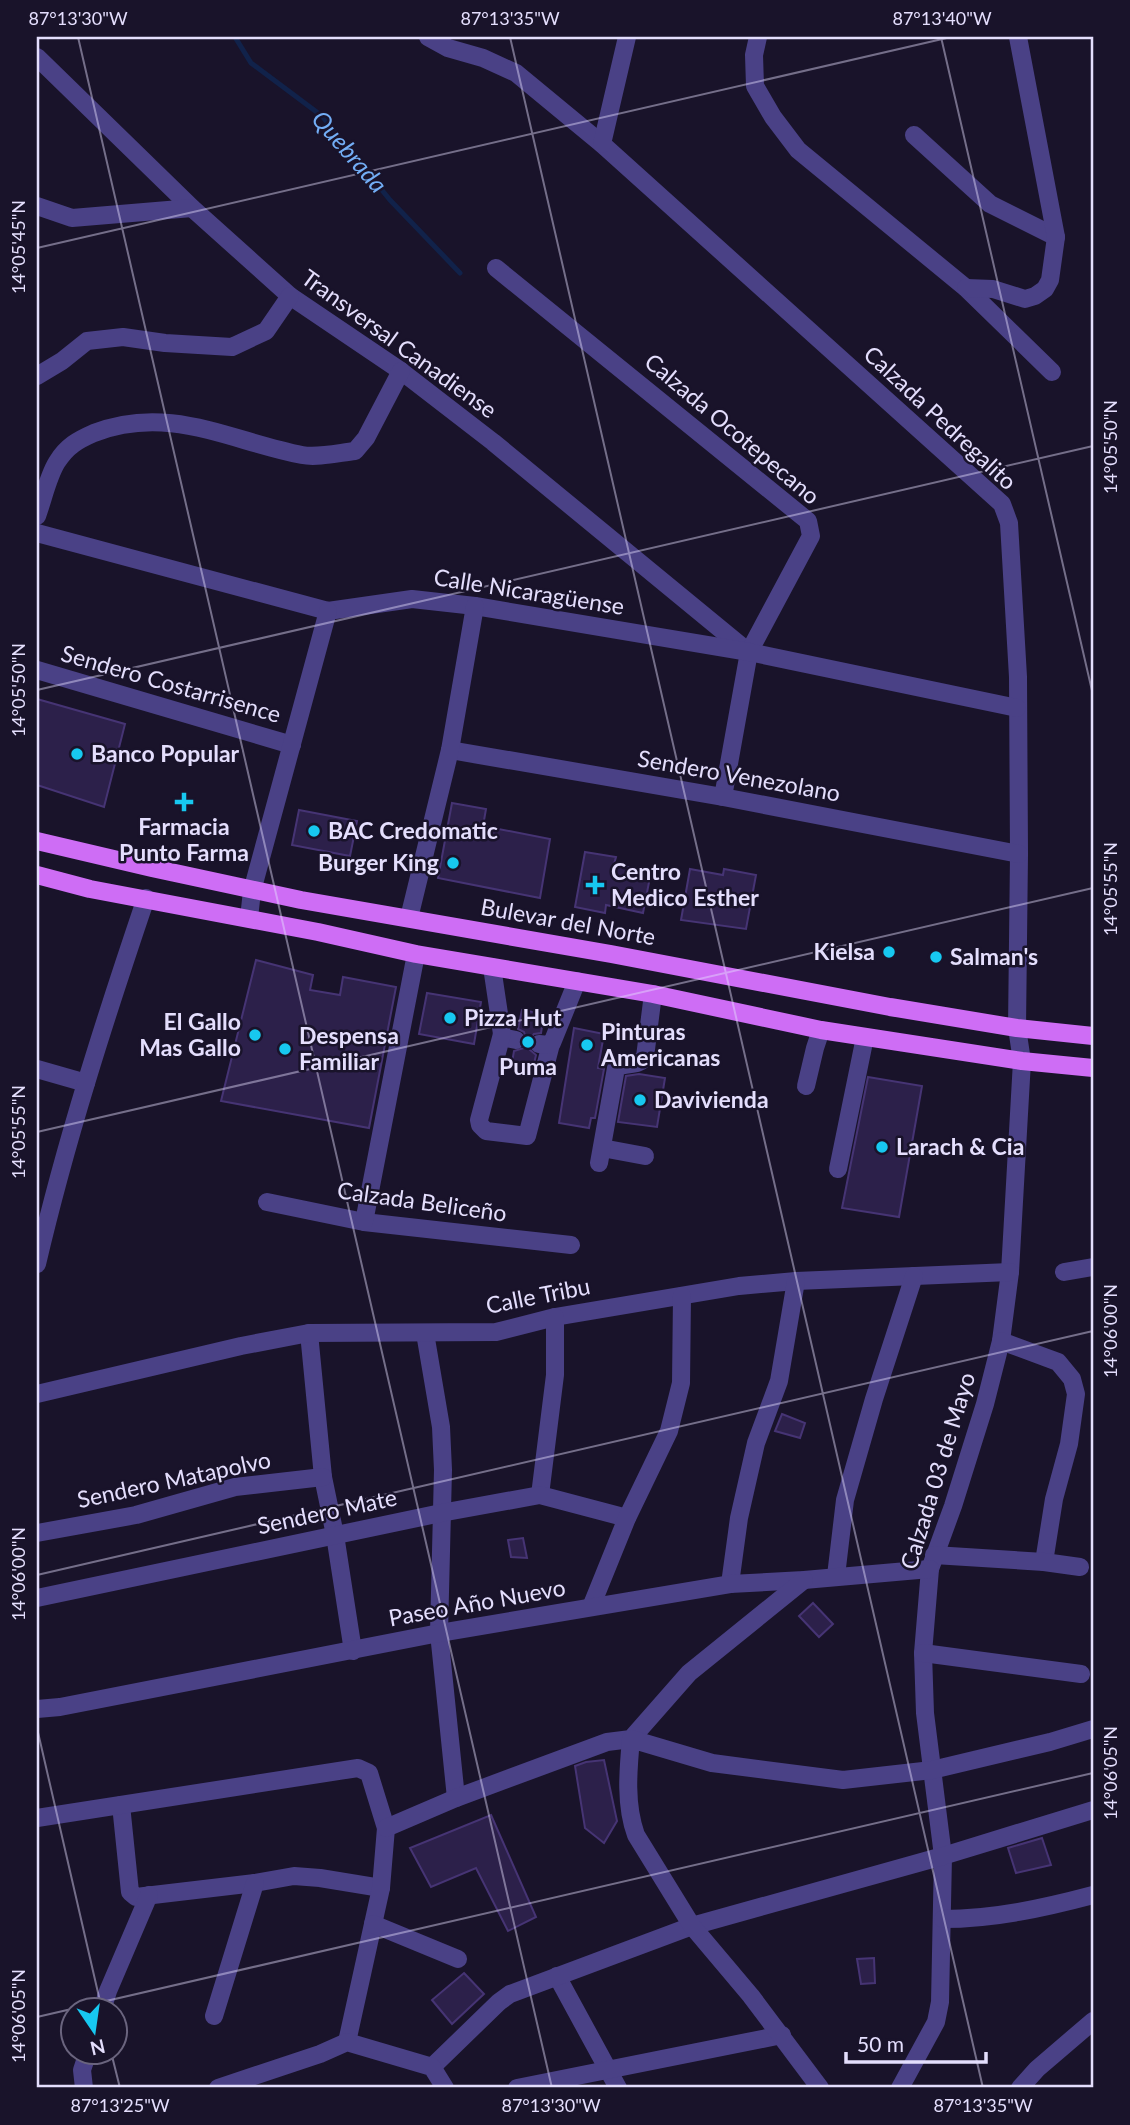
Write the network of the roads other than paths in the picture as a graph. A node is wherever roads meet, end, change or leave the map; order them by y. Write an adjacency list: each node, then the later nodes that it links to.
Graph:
1 (428, 37): 7 (street, Calzada Pedregalito)
2 (627, 37): 7 (street)
3 (758, 37): 12 (street)
4 (1018, 37): 10 (street)
5 (37, 57): 9 (street, Transversal Canadiense)
6 (914, 135): 10 (street)
7 (602, 144): 23 (street, Calzada Pedregalito)
8 (37, 206): 9 (street)
9 (192, 208): 13 (street, Transversal Canadiense)
10 (1056, 237): 12 (street)
11 (496, 268): 21 (street, Calzada Ocotepecano)
12 (967, 288): 15 (street)
13 (290, 296): 14 (street, Transversal Canadiense); 16 (street)
14 (401, 371): 17 (street); 21 (street, Transversal Canadiense)
15 (1052, 372)
16 (37, 376)
17 (37, 516)
18 (37, 533): 20 (street, Calle Nicaragüense)
19 (475, 606): 20 (street, Calle Nicaragüense); 21 (street, Calle Nicaragüense); 25 (street)
20 (328, 611): 24 (street)
21 (749, 652): 23 (street, Calle Nicaragüense); 26 (street, Calzada Ocotepecano)
22 (37, 670): 24 (street, Sendero Costarrisence)
23 (1017, 708): 28 (street, Calzada Pedregalito)
24 (292, 745): 30 (street)
25 (450, 750): 26 (street, Sendero Venezolano); 33 (street)
26 (723, 797): 28 (street, Sendero Venezolano)
27 (37, 841): 30 (main road, Bulevar del Norte)
28 (1019, 854): 38 (street, Calzada Pedregalito)
29 (37, 875): 31 (main road)
30 (252, 891): 32 (street); 33 (main road, Bulevar del Norte)
31 (146, 898): 32 (main road); 45 (street)
32 (249, 918): 34 (main road)
33 (409, 918): 38 (main road, Bulevar del Norte)
34 (416, 954): 35 (main road); 52 (street)
35 (492, 967): 36 (main road); 36 (street)
36 (577, 981): 37 (main road)
37 (653, 994): 39 (main road); 47 (street)
38 (1017, 1028): 40 (main road, Bulevar del Norte); 42 (street, Calzada 03 de Mayo)
39 (821, 1030): 41 (main road); 46 (street)
40 (1093, 1035)
41 (865, 1037): 42 (main road); 48 (street)
42 (1022, 1061): 43 (main road); 56 (street, Calzada 03 de Mayo)
43 (1093, 1068)
44 (37, 1069): 45 (street)
45 (86, 1083): 50 (street)
46 (806, 1086)
47 (645, 1156)
48 (838, 1170)
49 (267, 1202): 52 (street, Calzada Beliceño)
50 (51, 1203): 51 (street); 54 (street)
51 (37, 1219)
52 (364, 1222): 53 (street, Calzada Beliceño)
53 (571, 1245)
54 (37, 1264)
55 (1093, 1267): 57 (street)
56 (1010, 1272): 58 (street, Calle Tribu); 64 (street, Calzada 03 de Mayo)
57 (1064, 1272)
58 (914, 1276): 59 (street, Calle Tribu); 75 (street)
59 (796, 1281): 60 (street, Calle Tribu); 77 (street)
60 (682, 1296): 61 (street, Calle Tribu); 69 (street)
61 (555, 1317): 63 (street, Calle Tribu); 67 (street)
62 (309, 1333): 63 (street, Calle Tribu); 65 (street, Calle Tribu); 66 (street)
63 (425, 1333): 68 (street)
64 (1001, 1341): 72 (street, Calzada 03 de Mayo); 73 (street)
65 (37, 1394)
66 (323, 1477): 70 (street, Sendero Matapolvo); 71 (street)
67 (540, 1495): 68 (street, Sendero Mate); 69 (street, Sendero Mate)
68 (441, 1513): 71 (street, Sendero Mate); 80 (street)
69 (626, 1518): 79 (street)
70 (37, 1533)
71 (335, 1535): 78 (street, Sendero Mate); 81 (street)
72 (932, 1562): 73 (street, Paseo Año Nuevo); 75 (street, Paseo Año Nuevo); 82 (street, Calzada 03 de Mayo)
73 (1044, 1562): 74 (street, Paseo Año Nuevo)
74 (1080, 1567)
75 (836, 1576): 76 (street, Paseo Año Nuevo)
76 (804, 1580): 77 (street, Paseo Año Nuevo); 86 (street)
77 (730, 1584): 79 (street, Paseo Año Nuevo)
78 (37, 1598)
79 (591, 1607): 80 (street, Paseo Año Nuevo)
80 (439, 1633): 81 (street, Paseo Año Nuevo); 88 (street)
81 (353, 1651): 84 (street, Paseo Año Nuevo)
82 (923, 1653): 83 (street); 87 (street, Calzada 03 de Mayo)
83 (1081, 1674)
84 (37, 1709)
85 (1093, 1729): 87 (street)
86 (631, 1739): 87 (street); 88 (street); 100 (street)
87 (932, 1770): 93 (street, Calzada 03 de Mayo)
88 (456, 1798): 92 (street)
89 (121, 1805): 91 (street); 92 (street); 96 (street)
90 (1093, 1810): 93 (street)
91 (37, 1818)
92 (386, 1828): 95 (street)
93 (943, 1856): 98 (street, Calzada 03 de Mayo); 100 (street)
94 (255, 1883): 95 (street); 96 (street); 104 (street)
95 (381, 1888): 99 (street)
96 (149, 1895): 103 (street)
97 (1093, 1895): 98 (street)
98 (943, 1919): 117 (street, Calzada 03 de Mayo)
99 (373, 1923): 101 (street); 107 (street)
100 (692, 1926): 102 (street); 106 (street)
101 (458, 1959)
102 (557, 1976): 109 (street); 110 (street)
103 (106, 1996)
104 (214, 2016)
105 (1093, 2021): 118 (street)
106 (782, 2035): 110 (street); 116 (street)
107 (347, 2042): 109 (street); 112 (street)
108 (83, 2066): 111 (street)
109 (432, 2067): 113 (street)
110 (608, 2071): 114 (street); 115 (street)
111 (84, 2088)
112 (218, 2088)
113 (445, 2088)
114 (517, 2088)
115 (618, 2088)
116 (820, 2088)
117 (900, 2088)
118 (1020, 2088)

